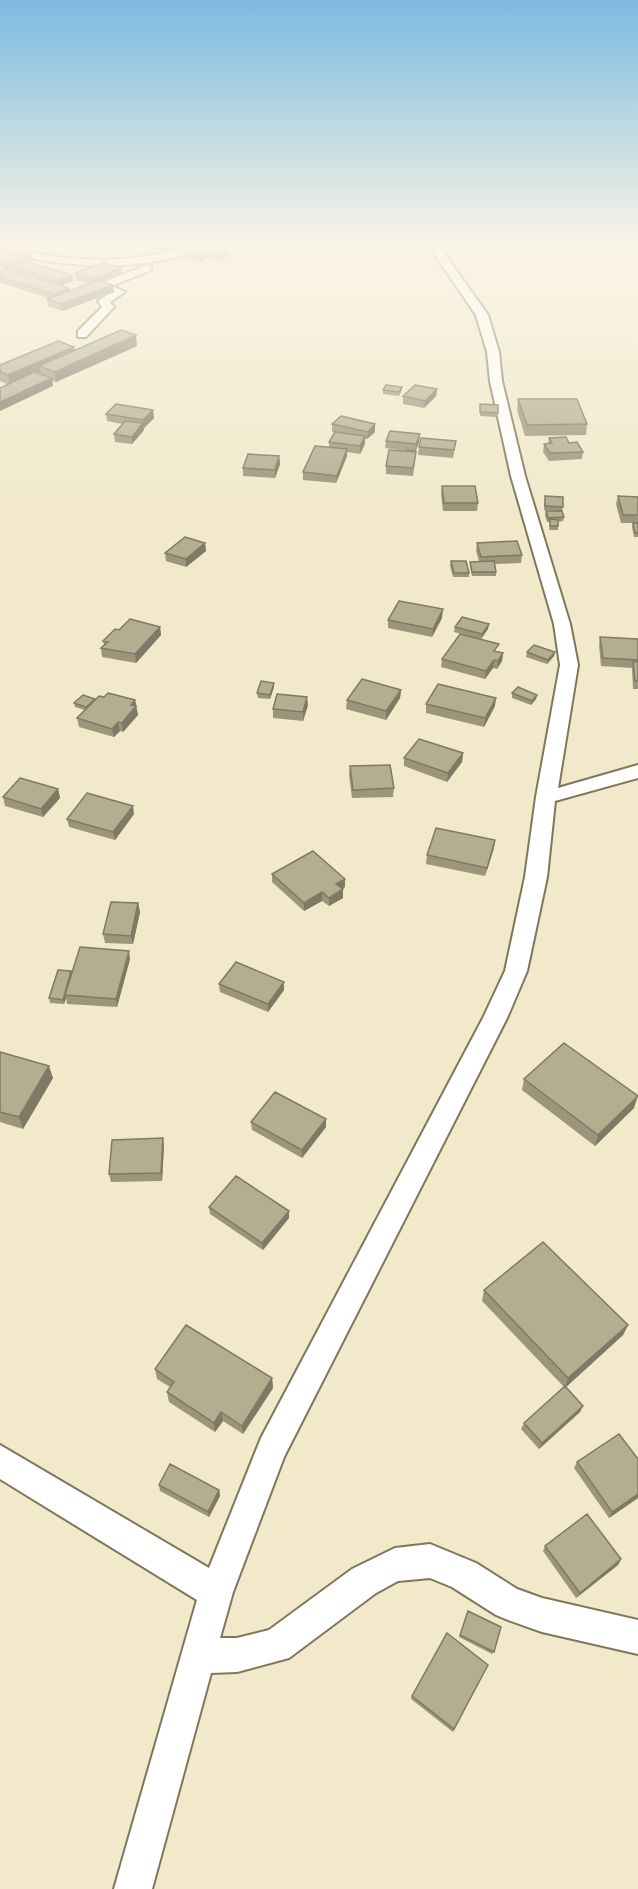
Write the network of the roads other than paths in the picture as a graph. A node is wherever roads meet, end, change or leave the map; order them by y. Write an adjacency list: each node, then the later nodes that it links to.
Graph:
1 (86, 330): 3 (street)
2 (487, 330): 5 (street)
3 (82, 334)
4 (638, 771): 5 (street)
5 (546, 797): 7 (street)
6 (0, 1461): 7 (street)
7 (216, 1592): 9 (street)
8 (638, 1637): 9 (street)
9 (198, 1656): 10 (street)
10 (134, 1889)

